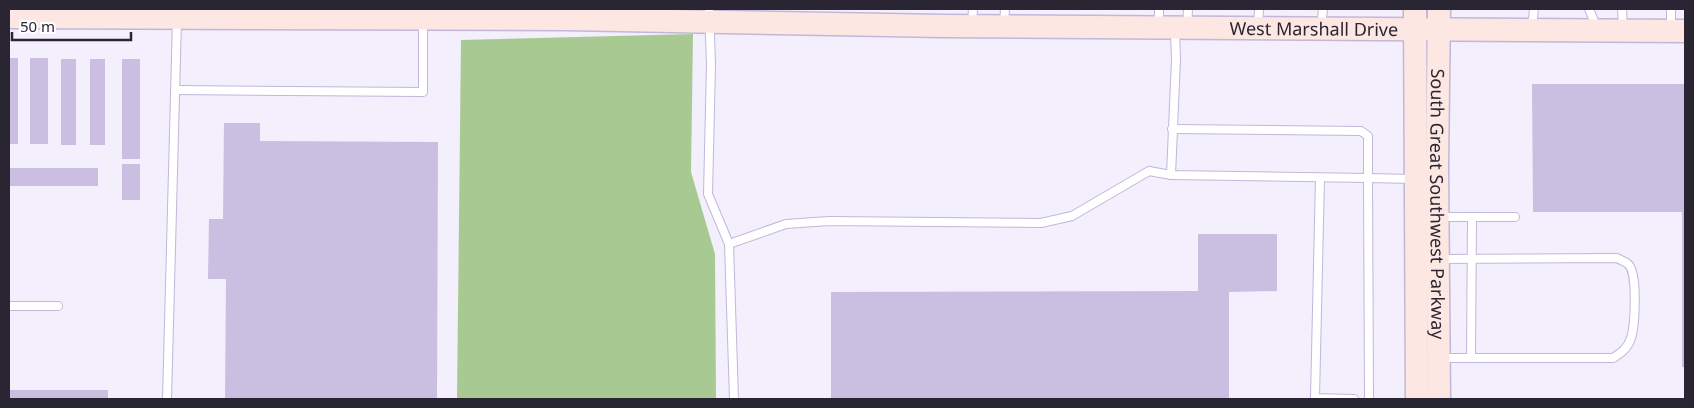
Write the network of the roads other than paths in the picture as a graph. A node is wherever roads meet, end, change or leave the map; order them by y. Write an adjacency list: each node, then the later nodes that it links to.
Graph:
1 (1589, 9): 18 (lane)
2 (39, 13): 3 (main road, West Marshall Drive); 6 (main road, West Marshall Drive)
3 (177, 14): 4 (main road, West Marshall Drive); 19 (lane)
4 (376, 14): 10 (main road, West Marshall Drive)
5 (709, 15): 7 (main road, West Marshall Drive); 10 (main road, West Marshall Drive); 28 (lane)
6 (9, 17)
7 (973, 18): 8 (main road, West Marshall Drive)
8 (1005, 18): 15 (main road, West Marshall Drive)
9 (1259, 18): 11 (main road, West Marshall Drive); 15 (main road, West Marshall Drive)
10 (423, 19): 19 (lane)
11 (1322, 19): 12 (main road, West Marshall Drive)
12 (1415, 19): 13 (main road, West Marshall Drive); 24 (main road, South Great Southwest Parkway)
13 (1439, 19): 14 (main road, West Marshall Drive); 25 (main road, South Great Southwest Parkway)
14 (1533, 19): 18 (main road, West Marshall Drive)
15 (1174, 20): 20 (lane)
16 (1622, 20): 17 (main road, West Marshall Drive); 18 (main road, West Marshall Drive)
17 (1676, 23)
18 (1598, 30)
19 (175, 90): 35 (lane)
20 (1172, 129): 21 (lane); 23 (lane)
21 (1171, 175): 22 (lane); 28 (lane)
22 (1320, 178): 23 (lane); 37 (lane)
23 (1368, 178): 24 (lane); 38 (lane)
24 (1416, 179): 39 (main road, South Great Southwest Parkway)
25 (1438, 217): 26 (lane); 30 (main road, South Great Southwest Parkway)
26 (1472, 217): 27 (lane); 29 (lane)
27 (1515, 217)
28 (730, 244): 36 (lane)
29 (1471, 258): 30 (lane); 34 (lane); 34 (lane)
30 (1438, 259): 33 (main road, South Great Southwest Parkway)
31 (9, 306): 32 (lane)
32 (58, 306)
33 (1439, 358): 34 (lane); 40 (main road, South Great Southwest Parkway)
34 (1471, 358)
35 (167, 399)
36 (734, 399)
37 (1354, 399)
38 (1369, 399)
39 (1417, 399)
40 (1439, 399)

